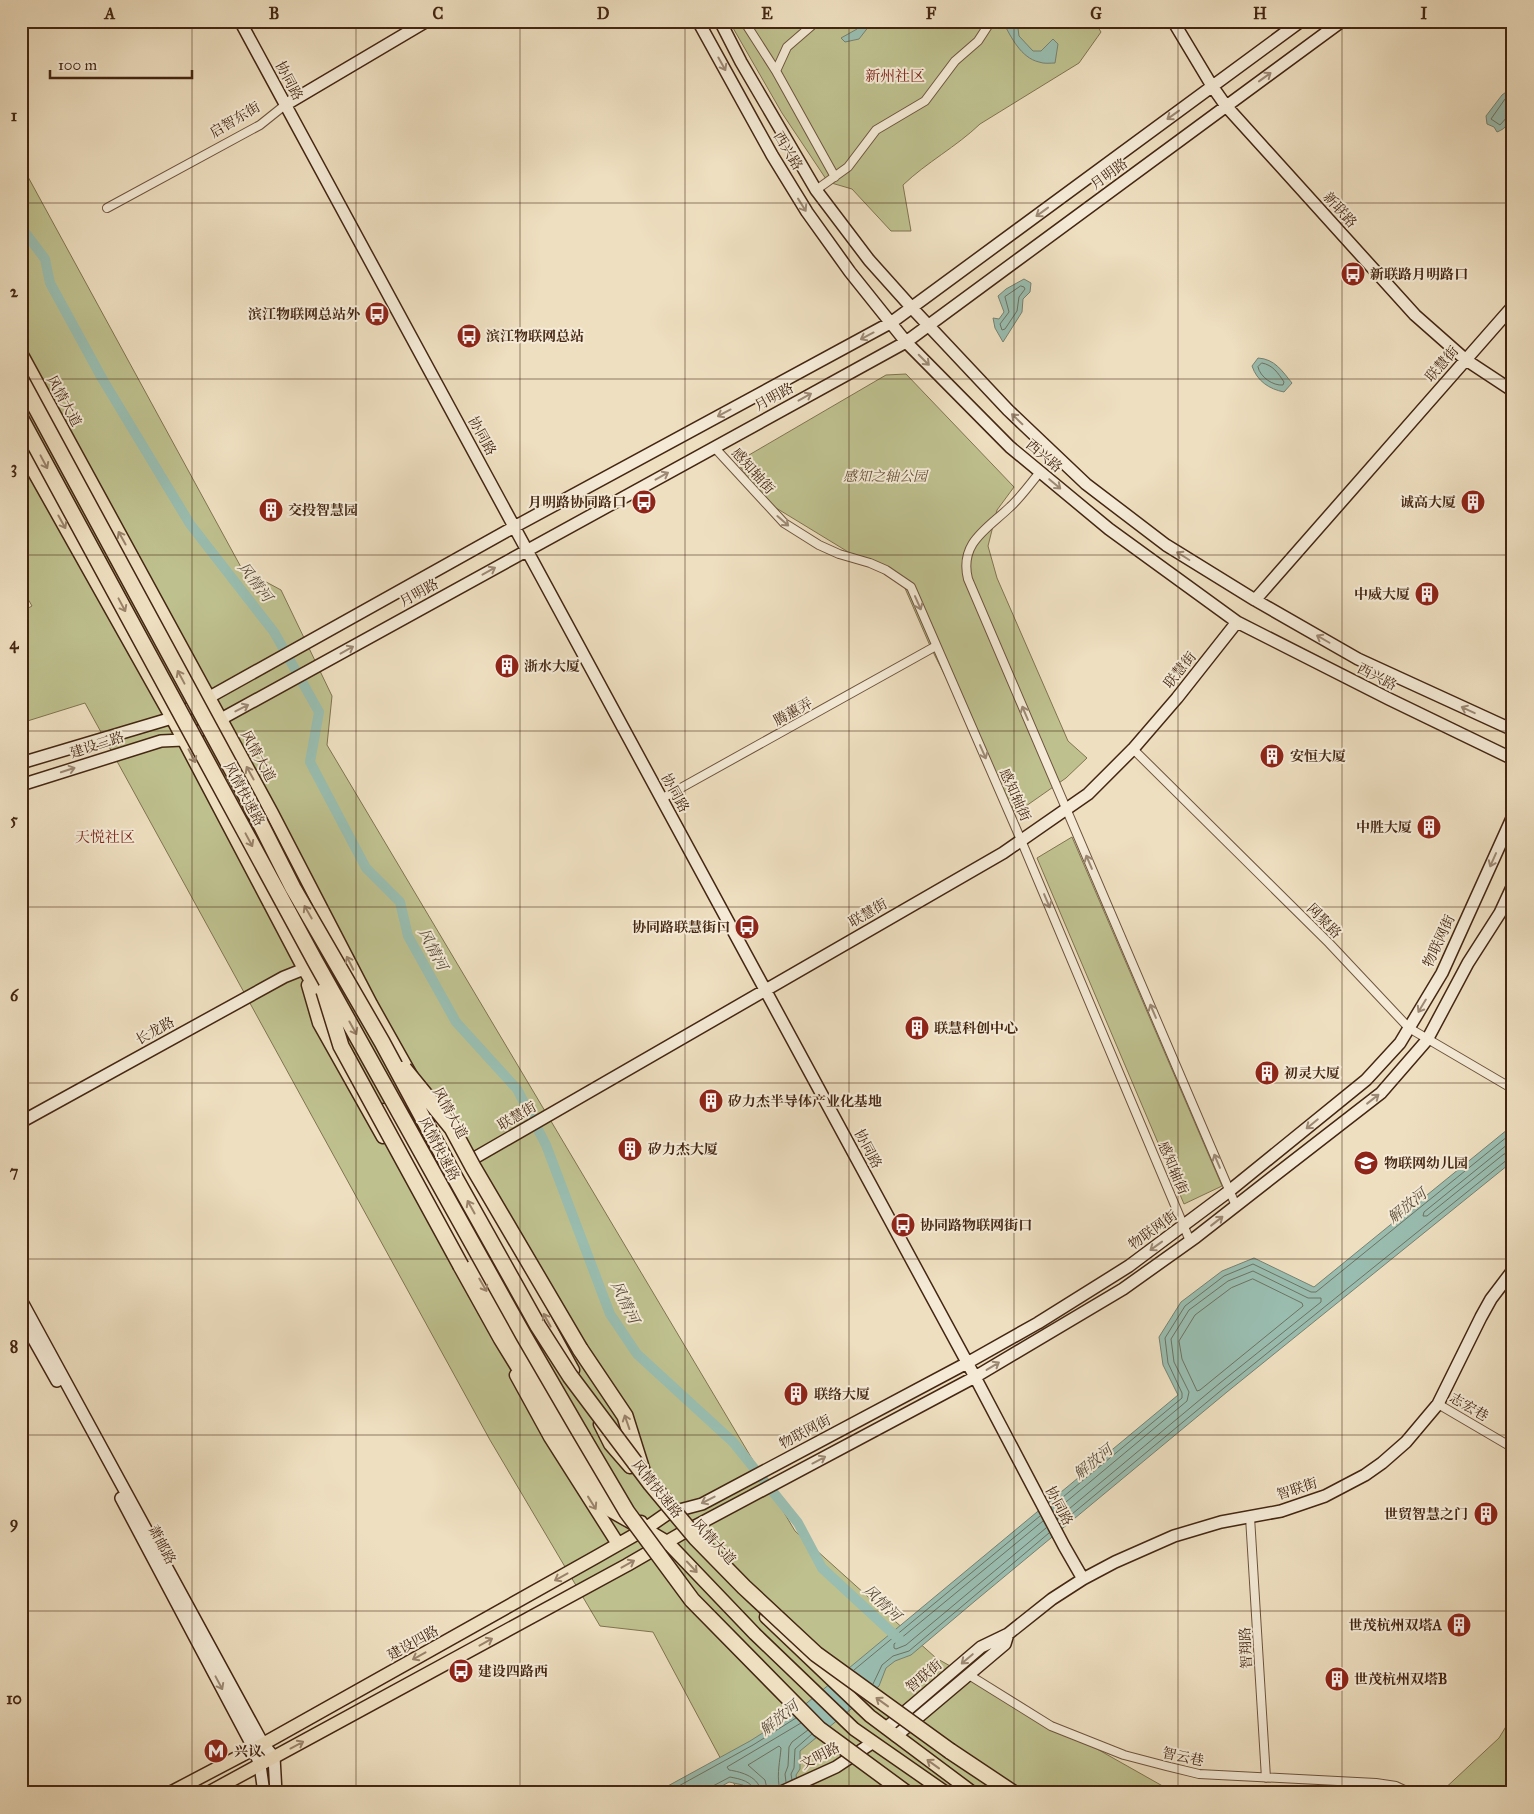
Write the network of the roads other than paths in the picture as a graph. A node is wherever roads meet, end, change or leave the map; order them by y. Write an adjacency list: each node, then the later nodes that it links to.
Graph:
1 (240, 21): 13 (street, 协同路)
2 (428, 21): 13 (street, 启智东街)
3 (698, 21): 20 (street, 西兴路, one-way to 20)
4 (720, 21): 16 (street, 西兴路)
5 (744, 21): 11 (street)
6 (817, 21): 11 (street)
7 (1173, 21): 12 (street, 新联路)
8 (1301, 21): 12 (street, 月明路)
9 (1342, 21): 14 (street, 月明路, one-way to 9)
10 (990, 23): 15 (street)
11 (776, 71): 15 (street)
12 (1212, 86): 14 (street, 新联路); 19 (street, 月明路, one-way to 19)
13 (285, 106): 17 (street, 启智东街); 31 (street, 协同路)
14 (1226, 106): 21 (street, 月明路); 24 (street, 新联路)
15 (835, 177): 16 (street)
16 (816, 190): 19 (street, 西兴路)
17 (107, 208)
18 (1513, 306): 24 (street, 联慧街)
19 (912, 308): 20 (street, 月明路); 21 (street, 西兴路)
20 (892, 322): 22 (street, 西兴路); 31 (street, 月明路, one-way to 31)
21 (930, 326): 22 (street, 月明路); 33 (street, 西兴路, one-way to 21)
22 (906, 342): 28 (street, 月明路, one-way to 22); 30 (street, 西兴路, one-way to 30)
23 (21, 353): 36 (main road, 风情大道, one-way to 23)
24 (1466, 360): 26 (street, 新联路); 33 (street, 联慧街)
25 (21, 380): 54 (highway, 风情快速路, one-way to 25, bridge)
26 (1513, 391)
27 (21, 419): 50 (highway, 风情快速路, one-way to 50, bridge)
28 (714, 447): 32 (street, 月明路, one-way to 28); 35 (street, 感知轴街, one-way to 35)
29 (21, 449): 37 (main road, one-way to 37)
30 (1040, 472): 34 (street, 西兴路, one-way to 34); 46 (street, one-way to 30)
31 (514, 527): 32 (street, 协同路); 36 (street, 月明路)
32 (526, 550): 38 (street, 月明路, one-way to 32); 45 (street, 协同路)
33 (1255, 600): 39 (street, 西兴路, one-way to 33)
34 (1237, 622): 41 (street, 联慧街); 42 (street, 西兴路)
35 (936, 646): 45 (street, 腾蕙弄); 48 (street, 感知轴街, one-way to 48)
36 (208, 697): 37 (street, 月明路); 38 (main road, 风情大道)
37 (172, 718): 40 (main road); 43 (street, 建设三路)
38 (220, 719): 40 (street, 月明路); 57 (main road, 风情大道, one-way to 38)
39 (1513, 730)
40 (183, 740): 44 (street, 建设三路, one-way to 40); 50 (main road, one-way to 50)
41 (1134, 749): 46 (street, 联慧街); 52 (street, 网聚路)
42 (1513, 759)
43 (21, 764)
44 (21, 785)
45 (661, 799): 51 (street, 协同路)
46 (1066, 808): 48 (street, 联慧街); 58 (street, one-way to 46)
47 (1513, 816): 52 (street, 物联网街, one-way to 52)
48 (1021, 840): 51 (street, 联慧街); 60 (street, 感知轴街, one-way to 60)
49 (1513, 885): 53 (street)
50 (309, 965): 56 (street, 长龙路); 72 (main road, one-way to 72); 72 (highway, bridge); 75 (main road, one-way to 75); 90 (highway, 风情快速路, one-way to 90, bridge)
51 (765, 990): 57 (street, 联慧街); 65 (street, 协同路)
52 (1409, 1028): 53 (street, 网聚路); 58 (street, 物联网街, one-way to 58)
53 (1428, 1040): 55 (street, 网聚路); 59 (street, one-way to 53)
54 (382, 1042): 69 (highway, one-way to 54, bridge); 93 (highway, 风情快速路, one-way to 54, bridge)
55 (1513, 1089)
56 (21, 1122)
57 (462, 1166): 69 (main road, 风情大道, one-way to 57)
58 (1230, 1190): 59 (street); 60 (street, 物联网街)
59 (1236, 1206): 61 (street, one-way to 59)
60 (1184, 1226): 61 (street, 感知轴街); 65 (street, 物联网街, one-way to 65)
61 (1190, 1241): 66 (street, one-way to 61)
62 (1513, 1270): 67 (street, 智联街)
63 (21, 1300): 81 (street, 萧邮路)
64 (21, 1317): 81 (street, 萧邮路, one-way to 81)
65 (967, 1363): 66 (street, 协同路); 70 (street, 物联网街, one-way to 70)
66 (975, 1377): 73 (street, one-way to 66); 76 (street, 协同路)
67 (1438, 1404): 68 (street, 志宏巷); 71 (street, 智联街)
68 (1513, 1448)
69 (646, 1486): 70 (main road, 风情大道)
70 (668, 1513): 72 (main road, 建设四路); 73 (main road, 风情大道)
71 (1250, 1517): 76 (street, 智联街); 84 (street, 智翔路)
72 (645, 1529): 74 (main road); 75 (main road, 建设四路)
73 (684, 1532): 74 (main road); 79 (main road, 风情大道)
74 (667, 1542): 80 (main road, one-way to 80); 82 (main road, one-way to 74)
75 (618, 1544): 81 (main road, 建设四路, one-way to 81)
76 (1083, 1578): 77 (street, 智联街)
77 (1008, 1634): 78 (street, 智联街); 79 (street, 智联街, one-way to 79)
78 (969, 1675): 79 (street, 智联街); 84 (street, 智云巷)
79 (891, 1732): 92 (main road, 风情大道, one-way to 79)
80 (872, 1743): 89 (street, 文明路); 91 (main road)
81 (258, 1747): 82 (street); 83 (street, 萧邮路); 85 (main road, 建设四路)
82 (274, 1757): 83 (main road); 88 (street)
83 (260, 1764): 86 (main road); 87 (street, 萧邮路)
84 (1266, 1778): 94 (street, 智云巷)
85 (170, 1793)
86 (208, 1793)
87 (264, 1793)
88 (276, 1793)
89 (779, 1793)
90 (906, 1793)
91 (946, 1793)
92 (973, 1793)
93 (1013, 1793)
94 (1411, 1793)

